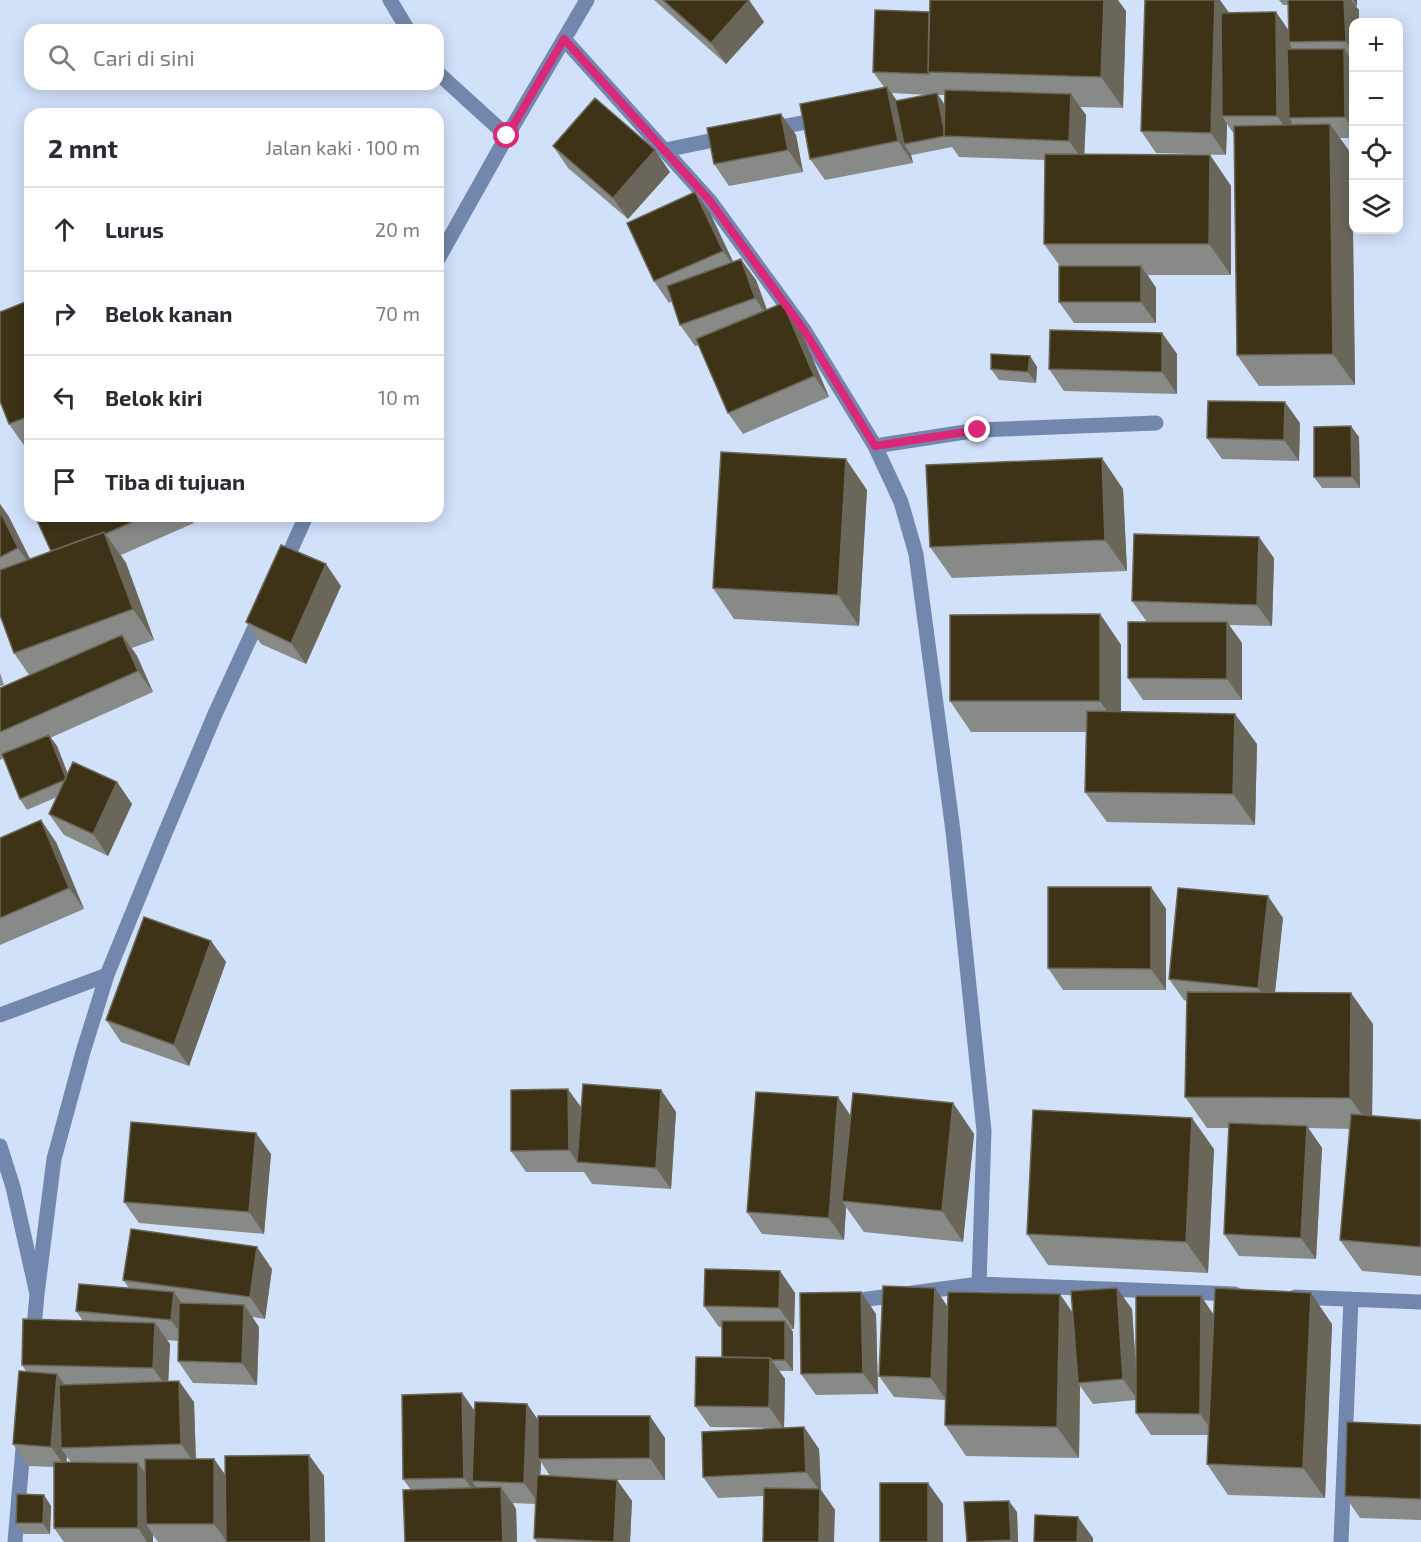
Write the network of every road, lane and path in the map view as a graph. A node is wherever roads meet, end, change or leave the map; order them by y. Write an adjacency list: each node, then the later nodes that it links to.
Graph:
1 (390, 0): 3 (street)
2 (586, 0): 4 (street)
3 (404, 24)
4 (564, 39): 7 (street); 8 (street)
5 (444, 79): 7 (street)
6 (842, 116): 8 (street)
7 (507, 136): 9 (street)
8 (665, 150): 11 (street)
9 (444, 248)
10 (1156, 423): 11 (street)
11 (875, 446): 18 (street)
12 (303, 522): 13 (street)
13 (278, 579)
14 (268, 599): 15 (street)
15 (107, 975): 16 (street); 19 (street)
16 (0, 1015)
17 (0, 1146): 19 (street)
18 (978, 1284): 20 (street); 24 (street)
19 (37, 1294): 25 (street)
20 (1246, 1295)
21 (1281, 1296): 22 (street)
22 (1351, 1299): 23 (street); 28 (street)
23 (1421, 1302)
24 (830, 1304)
25 (32, 1353)
26 (25, 1424): 27 (street)
27 (15, 1542)
28 (1341, 1542)

